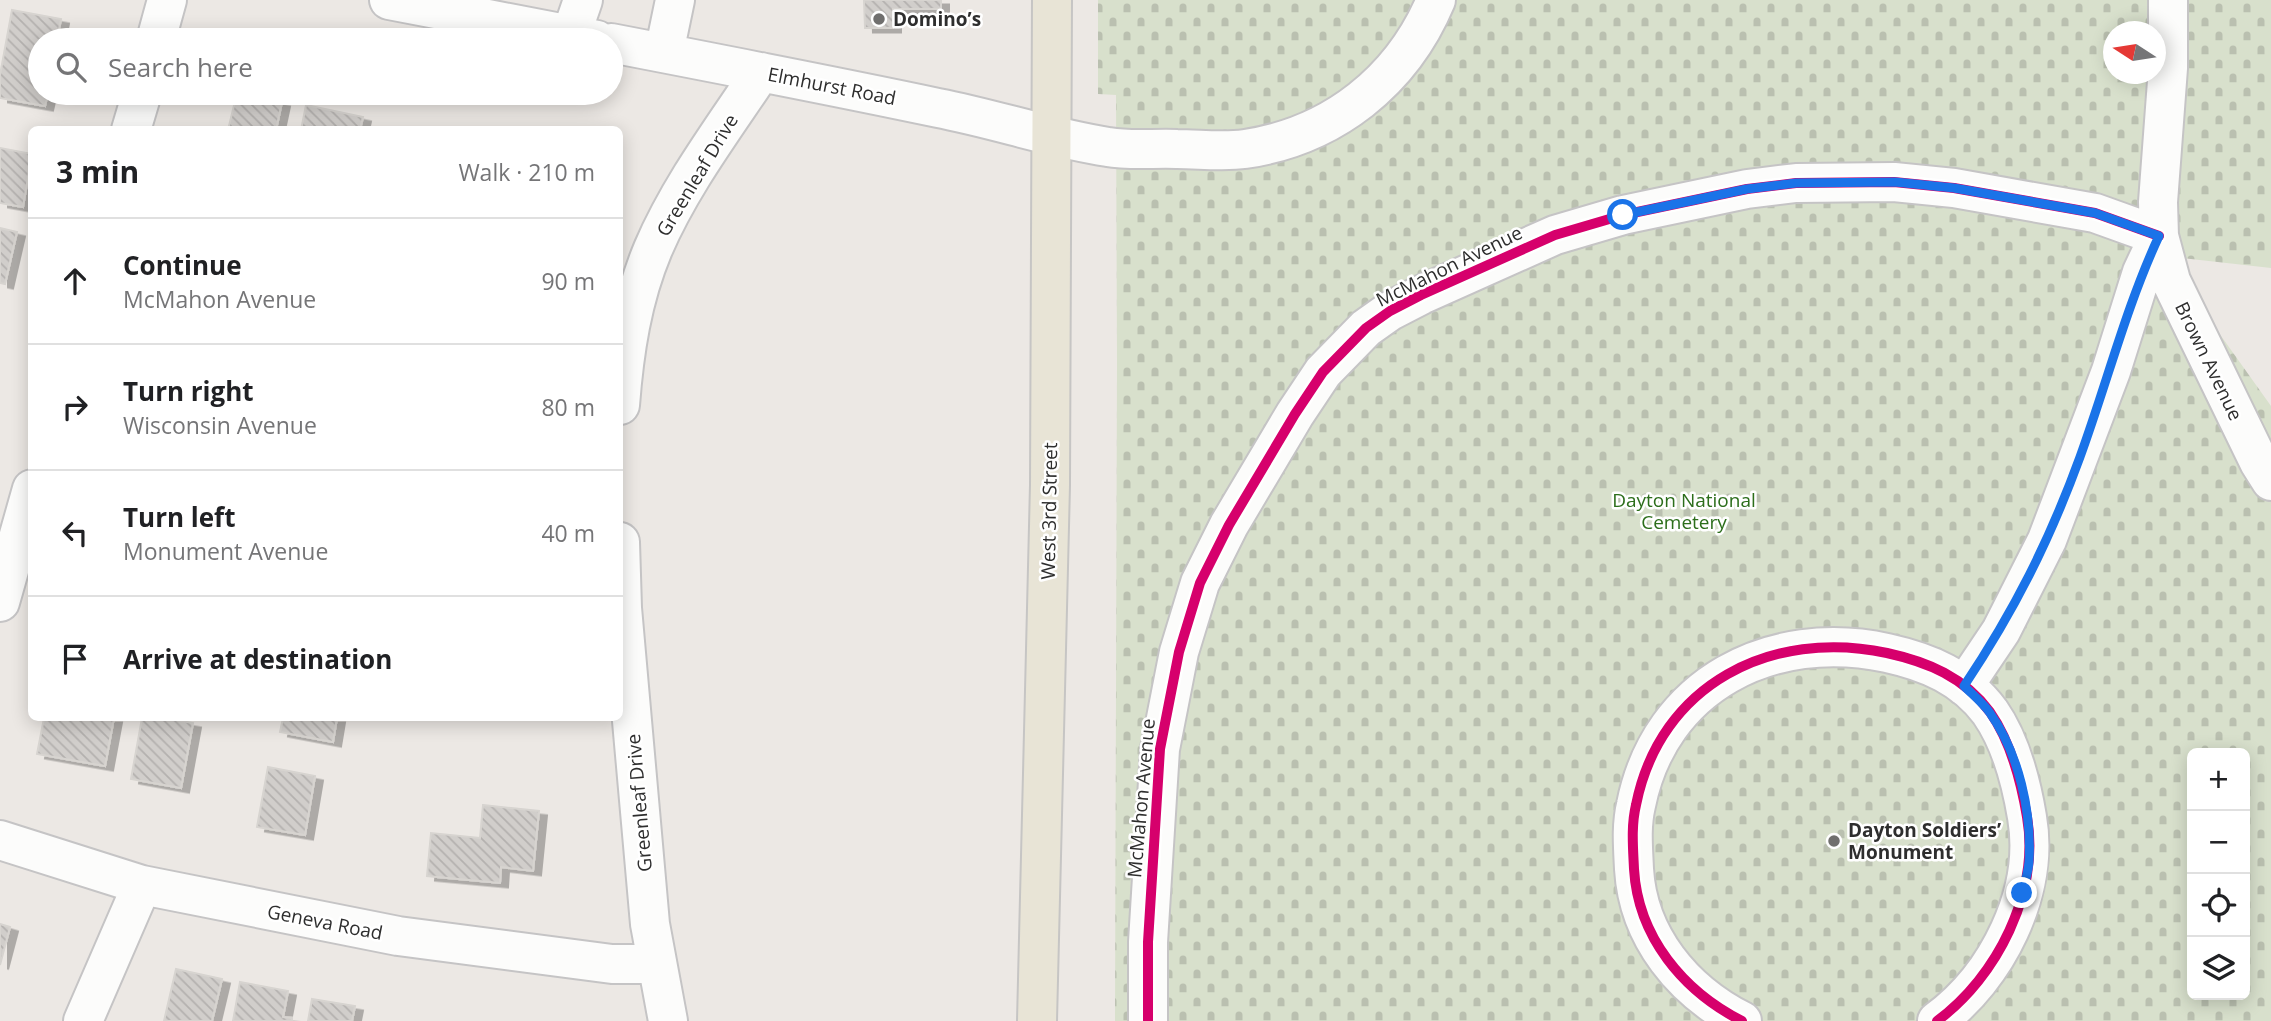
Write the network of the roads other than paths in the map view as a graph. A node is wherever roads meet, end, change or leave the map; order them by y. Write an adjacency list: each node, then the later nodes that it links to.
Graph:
1 (167, 0): 9 (street)
2 (389, 0): 7 (street)
3 (675, 0): 11 (street)
4 (1052, 0): 15 (main road, West 3rd Street)
5 (1436, 0): 15 (street, Elmhurst Road)
6 (2168, 0): 16 (street)
7 (487, 9): 8 (street)
8 (584, 25)
9 (159, 28)
10 (623, 45): 11 (street, Elmhurst Road)
11 (664, 53): 12 (street, Elmhurst Road)
12 (761, 72): 15 (street, Elmhurst Road); 17 (street, Greenleaf Drive)
13 (138, 105): 14 (street)
14 (132, 126)
15 (1051, 136): 28 (main road, West 3rd Street)
16 (2159, 236): 18 (street, Brown Avenue); 22 (street); 29 (street, McMahon Avenue)
17 (623, 379)
18 (2271, 481)
19 (28, 503): 20 (street)
20 (0, 602)
21 (623, 622): 25 (street, Greenleaf Drive)
22 (1964, 686): 30 (street); 31 (street)
23 (0, 840): 24 (street, Geneva Road)
24 (142, 885): 25 (street, Geneva Road); 26 (street)
25 (657, 964): 27 (street, Greenleaf Drive)
26 (83, 1021)
27 (668, 1021)
28 (1037, 1021)
29 (1148, 1021)
30 (1742, 1021)
31 (1937, 1021)

